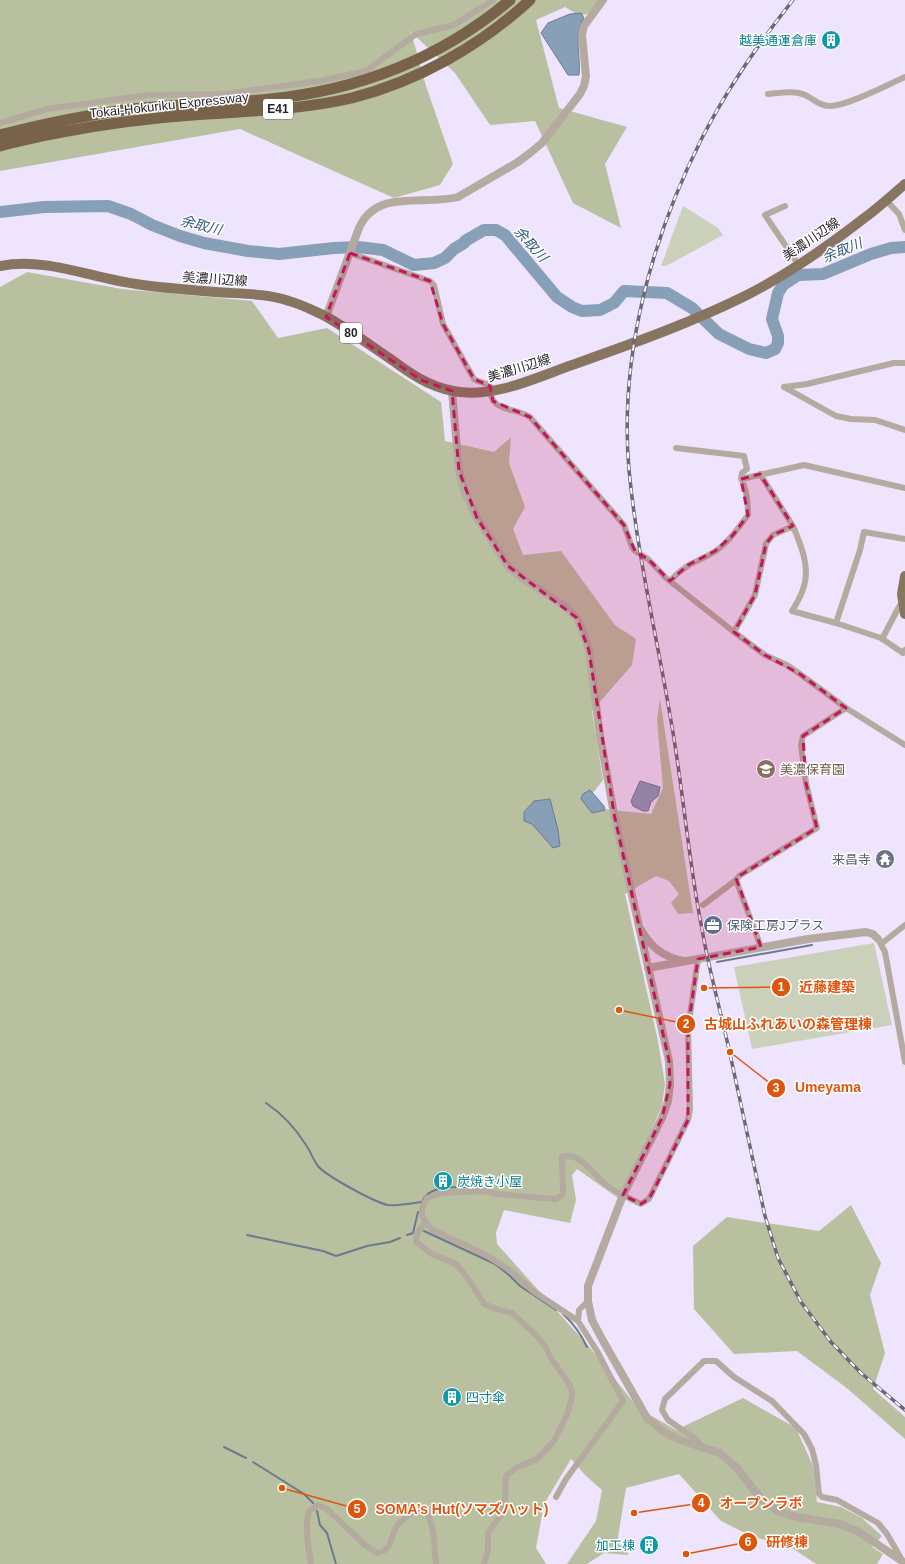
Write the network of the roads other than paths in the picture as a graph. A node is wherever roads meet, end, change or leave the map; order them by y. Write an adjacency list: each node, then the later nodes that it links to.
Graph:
1 (493, 0): 7 (street)
2 (510, 0): 8 (highway, Tokai-Hokuriku Expressway / E41)
3 (530, 0): 9 (highway, Tokai-Hokuriku Expressway / E41)
4 (602, 0): 14 (street)
5 (905, 77): 6 (street)
6 (768, 94)
7 (0, 123)
8 (0, 136)
9 (0, 146)
10 (905, 184): 11 (main road, 美濃川辺線 / 80)
11 (886, 200): 13 (street); 15 (main road, 美濃川辺線 / 80)
12 (785, 206): 15 (street)
13 (905, 230)
14 (351, 249): 17 (street); 20 (street)
15 (798, 264): 20 (main road, 美濃川辺線 / 80)
16 (0, 266): 17 (main road, 美濃川辺線 / 80)
17 (326, 317): 19 (main road, 美濃川辺線 / 80)
18 (905, 363): 21 (street)
19 (452, 391): 20 (main road, 美濃川辺線 / 80); 41 (street)
20 (490, 391): 29 (street)
21 (905, 430)
22 (676, 448): 24 (street)
23 (760, 474): 24 (street); 25 (street); 26 (street)
24 (741, 479): 29 (street)
25 (905, 488)
26 (793, 526): 32 (street); 33 (street)
27 (905, 539): 32 (street)
28 (905, 576): 30 (main road)
29 (670, 581): 33 (street)
30 (903, 603): 31 (main road); 34 (street)
31 (905, 614)
32 (836, 623): 34 (street)
33 (734, 632): 36 (street)
34 (882, 639): 35 (street)
35 (905, 650)
36 (846, 708): 37 (street); 38 (street)
37 (904, 742)
38 (736, 880): 39 (street); 43 (street)
39 (703, 905)
40 (905, 925): 42 (street)
41 (638, 926): 45 (street); 46 (street)
42 (879, 941): 43 (street); 47 (street)
43 (761, 947): 44 (street)
44 (698, 959): 45 (street); 50 (street)
45 (687, 961): 46 (street)
46 (648, 968): 50 (street)
47 (902, 1026): 48 (street)
48 (904, 1049): 49 (street)
49 (905, 1062)
50 (623, 1195): 51 (street); 52 (street)
51 (426, 1222): 53 (street); 59 (street)
52 (588, 1301): 53 (street); 54 (street)
53 (578, 1321): 55 (street)
54 (701, 1446): 56 (street); 56 (street)
55 (556, 1497)
56 (904, 1562)
57 (310, 1564): 58 (street)
58 (436, 1564)
59 (484, 1564)

